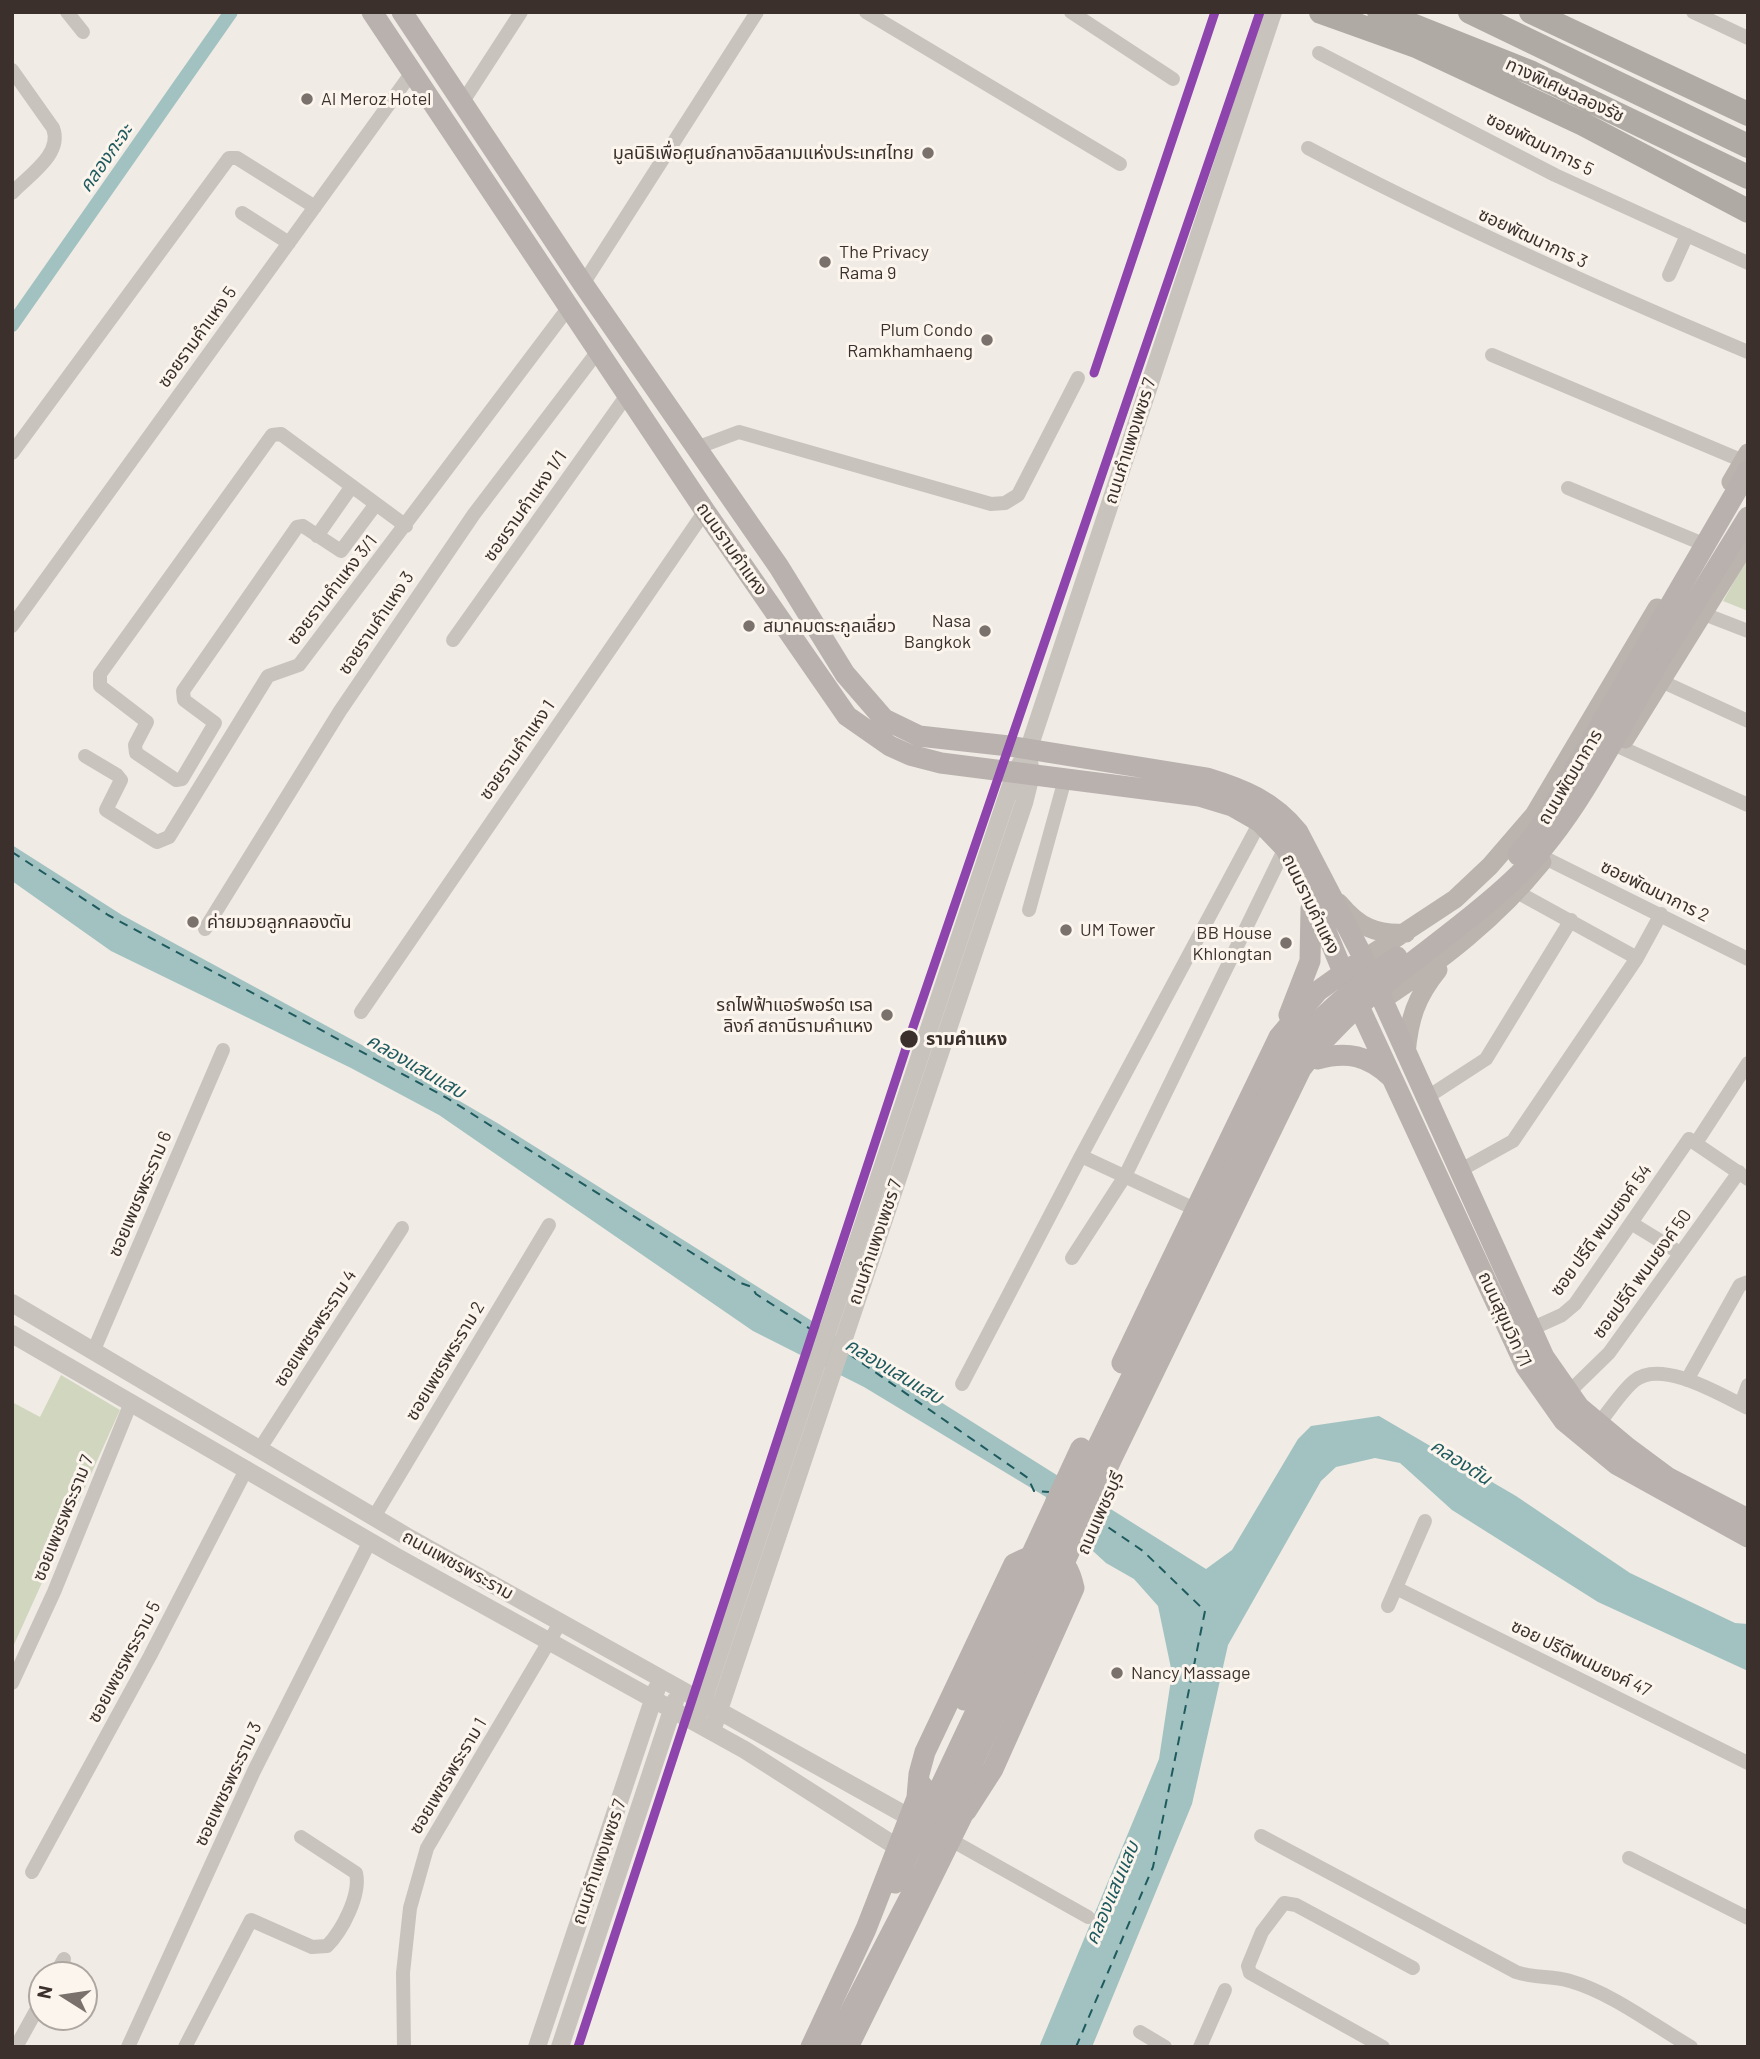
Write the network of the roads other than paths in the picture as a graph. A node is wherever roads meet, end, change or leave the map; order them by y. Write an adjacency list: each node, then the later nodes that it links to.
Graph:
1 (67, 12): 14 (street)
2 (372, 12): 18 (main road, ถนนรามคำแหง)
3 (402, 12): 20 (main road, ถนนรามคำแหง)
4 (521, 12): 20 (street)
5 (757, 12): 35 (street)
6 (866, 12): 25 (street)
7 (1071, 12): 19 (street)
8 (1273, 12): 63 (street, ถนนกำแพงเพชร 7)
9 (1321, 12): 29 (highway)
10 (1379, 12): 26 (highway, ทางพิเศษฉลองรัช)
11 (1470, 12): 23 (highway, ทางพิเศษฉลองรัช)
12 (1531, 12): 21 (highway)
13 (1693, 12): 15 (street)
14 (83, 32)
15 (1748, 38)
16 (1319, 53): 31 (street, ซอยพัฒนาการ 5)
17 (12, 70): 27 (street)
18 (414, 71): 22 (main road, ถนนรามคำแหง); 28 (street, ซอยรามคำแหง 5)
19 (1173, 79)
20 (462, 103): 22 (main road); 35 (main road, ถนนรามคำแหง)
21 (1748, 114)
22 (445, 118): 36 (main road, ถนนรามคำแหง)
23 (1748, 146)
24 (1308, 148): 38 (street, ซอยพัฒนาการ 3)
25 (1120, 164)
26 (1748, 177)
27 (12, 193)
28 (315, 207): 32 (street, ซอยรามคำแหง 5); 43 (street)
29 (1748, 211)
30 (242, 213): 32 (street)
31 (1687, 235): 33 (street, ซอยพัฒนาการ 5); 34 (street)
32 (289, 243): 57 (street, ซอยรามคำแหง 5)
33 (1748, 263)
34 (1669, 275)
35 (583, 284): 42 (main road, ถนนรามคำแหง)
36 (569, 307): 37 (main road, ถนนรามคำแหง); 50 (street, ซอยรามคำแหง 3/1)
37 (598, 351): 41 (main road, ถนนรามคำแหง); 77 (street, ซอยรามคำแหง 3)
38 (1748, 352)
39 (1492, 355): 44 (street)
40 (1077, 377): 42 (street)
41 (627, 395): 48 (main road, ถนนรามคำแหง); 59 (street, ซอยรามคำแหง 1/1)
42 (696, 448): 54 (main road, ถนนรามคำแหง)
43 (12, 453)
44 (1746, 461): 52 (main road, ถนนพัฒนาการ); 93 (main road, ถนนพัฒนาการ, bridge)
45 (352, 486): 47 (street); 51 (street); 51 (street)
46 (1568, 488): 52 (street)
47 (376, 504): 50 (street); 51 (street)
48 (705, 511): 55 (main road, ถนนรามคำแหง); 85 (street, ซอยรามคำแหง 1)
49 (1748, 517): 60 (main road, ถนนพัฒนาการ)
50 (405, 526): 64 (street, ซอยรามคำแหง 3/1)
51 (317, 536)
52 (1696, 541): 69 (main road, ถนนพัฒนาการ)
53 (1748, 541): 56 (main road, ถนนพัฒนาการ)
54 (795, 592): 55 (main road); 63 (main road, ถนนรามคำแหง)
55 (772, 607): 65 (main road, ถนนรามคำแหง)
56 (1704, 614): 58 (street); 60 (main road, ถนนพัฒนาการ)
57 (12, 626)
58 (1748, 631)
59 (453, 640)
60 (1660, 671): 61 (street); 62 (main road, ถนนพัฒนาการ); 93 (main road, ถนนพัฒนาการ, bridge)
61 (1748, 721)
62 (1620, 747): 67 (street); 71 (main road, ถนนพัฒนาการ)
63 (1028, 751): 65 (street, ถนนกำแพงเพชร 7); 72 (main road, ถนนรามคำแหง)
64 (85, 756)
65 (1023, 774): 66 (main road, ถนนรามคำแหง); 141 (street, ถนนกำแพงเพชร 7)
66 (1065, 779): 68 (main road, ถนนรามคำแหง); 74 (street)
67 (1748, 805)
68 (1260, 822): 70 (main road, ถนนรามคำแหง); 96 (street)
69 (1519, 832): 71 (main road); 78 (main road, ถนนพัฒนาการ)
70 (1284, 848): 72 (main road, ถนนรามคำแหง); 98 (street)
71 (1547, 856): 73 (main road, ถนนพัฒนาการ); 75 (street, ซอยพัฒนาการ 2)
72 (1319, 891): 78 (main road); 81 (main road, ถนนรามคำแหง); 83 (main road, ถนนรามคำแหง); 87 (main road)
73 (1517, 892): 76 (street); 79 (main road, ถนนพัฒนาการ)
74 (1029, 910)
75 (1661, 914): 80 (street); 82 (street, ซอยพัฒนาการ 2)
76 (1571, 920): 80 (street); 94 (street)
77 (205, 929)
78 (1408, 933): 81 (main road, ถนนพัฒนาการ)
79 (1459, 945): 84 (main road, ถนนพัฒนาการ); 89 (main road)
80 (1637, 958): 97 (street)
81 (1364, 959): 83 (main road, ถนนเพชรบุรี); 84 (main road, ถนนรามคำแหง)
82 (1748, 959)
83 (1343, 972): 86 (main road, ถนนรามคำแหง); 87 (main road, ถนนเพชรบุรี)
84 (1382, 1000): 86 (main road, ถนนเพชรบุรี); 89 (main road, ถนนสุขุมวิท 71)
85 (361, 1012)
86 (1363, 1014): 90 (main road, ถนนเพชรบุรี); 92 (main road, ถนนสุขุมวิท 71)
87 (1279, 1037): 101 (main road, ถนนเพชรบุรี)
88 (223, 1050): 112 (street, ซอยเพชรพระราม 6)
89 (1406, 1054): 94 (main road, ถนนสุขุมวิท 71)
90 (1317, 1059): 92 (main road); 100 (main road, ถนนเพชรบุรี)
91 (1748, 1063): 95 (street, ซอย ปรีดี พนมยงค์ 54)
92 (1392, 1078): 121 (main road, ถนนสุขุมวิท 71)
93 (1278, 1093): 140 (main road, ถนนเพชรบุรี, bridge); 168 (main road, ถนนเพชรบุรี, bridge)
94 (1426, 1098): 97 (main road, ถนนสุขุมวิท 71)
95 (1693, 1141): 99 (street); 102 (street, ซอย ปรีดี พนมยงค์ 54)
96 (1082, 1156): 98 (street); 114 (street)
97 (1459, 1171): 110 (main road, ถนนสุขุมวิท 71)
98 (1125, 1176): 101 (street); 107 (street)
99 (1743, 1176): 106 (street, ซอยปรีดี พนมยงค์ 50)
100 (1247, 1201): 105 (main road); 146 (main road, ถนนเพชรบุรี)
101 (1197, 1210): 105 (main road); 140 (main road, ถนนเพชรบุรี, bridge)
102 (1632, 1223): 106 (street); 110 (street, ซอย ปรีดี พนมยงค์ 54)
103 (549, 1225): 126 (street, ซอยเพชรพระราม 2)
104 (402, 1228): 120 (street, ซอยเพชรพระราม 4)
105 (1201, 1253): 123 (main road)
106 (1681, 1254): 116 (street, ซอยปรีดี พนมยงค์ 50)
107 (1072, 1258)
108 (1748, 1282): 113 (street)
109 (12, 1303): 112 (street, ถนนเพชรพระราม)
110 (1531, 1329): 116 (main road, ถนนสุขุมวิท 71)
111 (12, 1334): 117 (street, ถนนเพชรพระราม)
112 (93, 1352): 120 (street, ถนนเพชรพระราม)
113 (1687, 1380): 118 (street); 119 (street)
114 (962, 1384)
115 (1748, 1385): 118 (street)
116 (1569, 1392): 119 (main road, ถนนสุขุมวิท 71)
117 (130, 1405): 122 (street, ถนนเพชรพระราม); 137 (street, ซอยเพชรพระราม 7)
118 (1744, 1406)
119 (1599, 1423): 121 (main road, ถนนสุขุมวิท 71)
120 (259, 1450): 126 (street, ถนนเพชรพระราม)
121 (1622, 1456): 124 (main road); 125 (main road, ถนนสุขุมวิท 71); 131 (main road)
122 (247, 1468): 130 (street, ถนนเพชรพระราม); 153 (street, ซอยเพชรพระราม 5)
123 (1090, 1482)
124 (1748, 1505)
125 (1721, 1514): 127 (main road, ถนนสุขุมวิท 71); 129 (main road, ถนนสุขุมวิท 71)
126 (374, 1517): 134 (street, ถนนเพชรพระราม)
127 (1748, 1518)
128 (1425, 1521): 132 (street)
129 (1748, 1537)
130 (370, 1541): 135 (street, ถนนเพชรพระราม); 162 (street, ซอยเพชรพระราม 3)
131 (1748, 1551)
132 (1396, 1588): 133 (street); 144 (street, ซอย ปรีดีพนมยงค์ 47)
133 (1388, 1606)
134 (561, 1623): 135 (street, ซอยเพชรพระราม 1); 136 (street, ถนนเพชรพระราม)
135 (548, 1642): 139 (street, ถนนเพชรพระราม); 164 (street, ซอยเพชรพระราม 1)
136 (661, 1677): 138 (street, ถนนเพชรพระราม); 139 (street, ถนนกำแพงเพชร 7)
137 (12, 1683)
138 (680, 1687): 141 (street, ถนนเพชรพระราม); 142 (street, ถนนกำแพงเพชร 7)
139 (653, 1699): 142 (street, ถนนเพชรพระราม); 165 (street, ถนนกำแพงเพชร 7)
140 (971, 1704): 145 (main road, ถนนเพชรบุรี); 156 (main road, ถนนเพชรบุรี)
141 (712, 1705): 143 (street, ถนนกำแพงเพชร 7); 147 (street, ถนนเพชรพระราม)
142 (672, 1710): 143 (street, ถนนเพชรพระราม); 166 (street, ถนนกำแพงเพชร 7)
143 (704, 1727): 151 (street, ถนนเพชรพระราม)
144 (1748, 1763)
145 (917, 1797): 146 (main road); 147 (main road, ถนนเพชรบุรี)
146 (966, 1811): 150 (main road, ถนนเพชรบุรี)
147 (909, 1818): 151 (main road, ถนนเพชรบุรี)
148 (1261, 1836): 173 (street)
149 (301, 1837): 163 (street)
150 (951, 1840): 154 (street); 169 (main road, ถนนเพชรบุรี)
151 (897, 1847): 156 (main road, ถนนเพชรบุรี)
152 (1629, 1858): 155 (street)
153 (32, 1872)
154 (1088, 1917)
155 (1748, 1918)
156 (866, 1929): 167 (main road, ถนนเพชรบุรี)
157 (1413, 1968): 172 (street)
158 (1225, 1990): 171 (street)
159 (28, 2025): 161 (street)
160 (1140, 2032): 170 (street)
161 (16, 2047)
162 (128, 2047)
163 (185, 2047)
164 (404, 2047)
165 (537, 2047)
166 (560, 2047)
167 (811, 2047)
168 (832, 2047)
169 (848, 2047)
170 (1165, 2047)
171 (1200, 2047)
172 (1384, 2047)
173 (1691, 2047)

